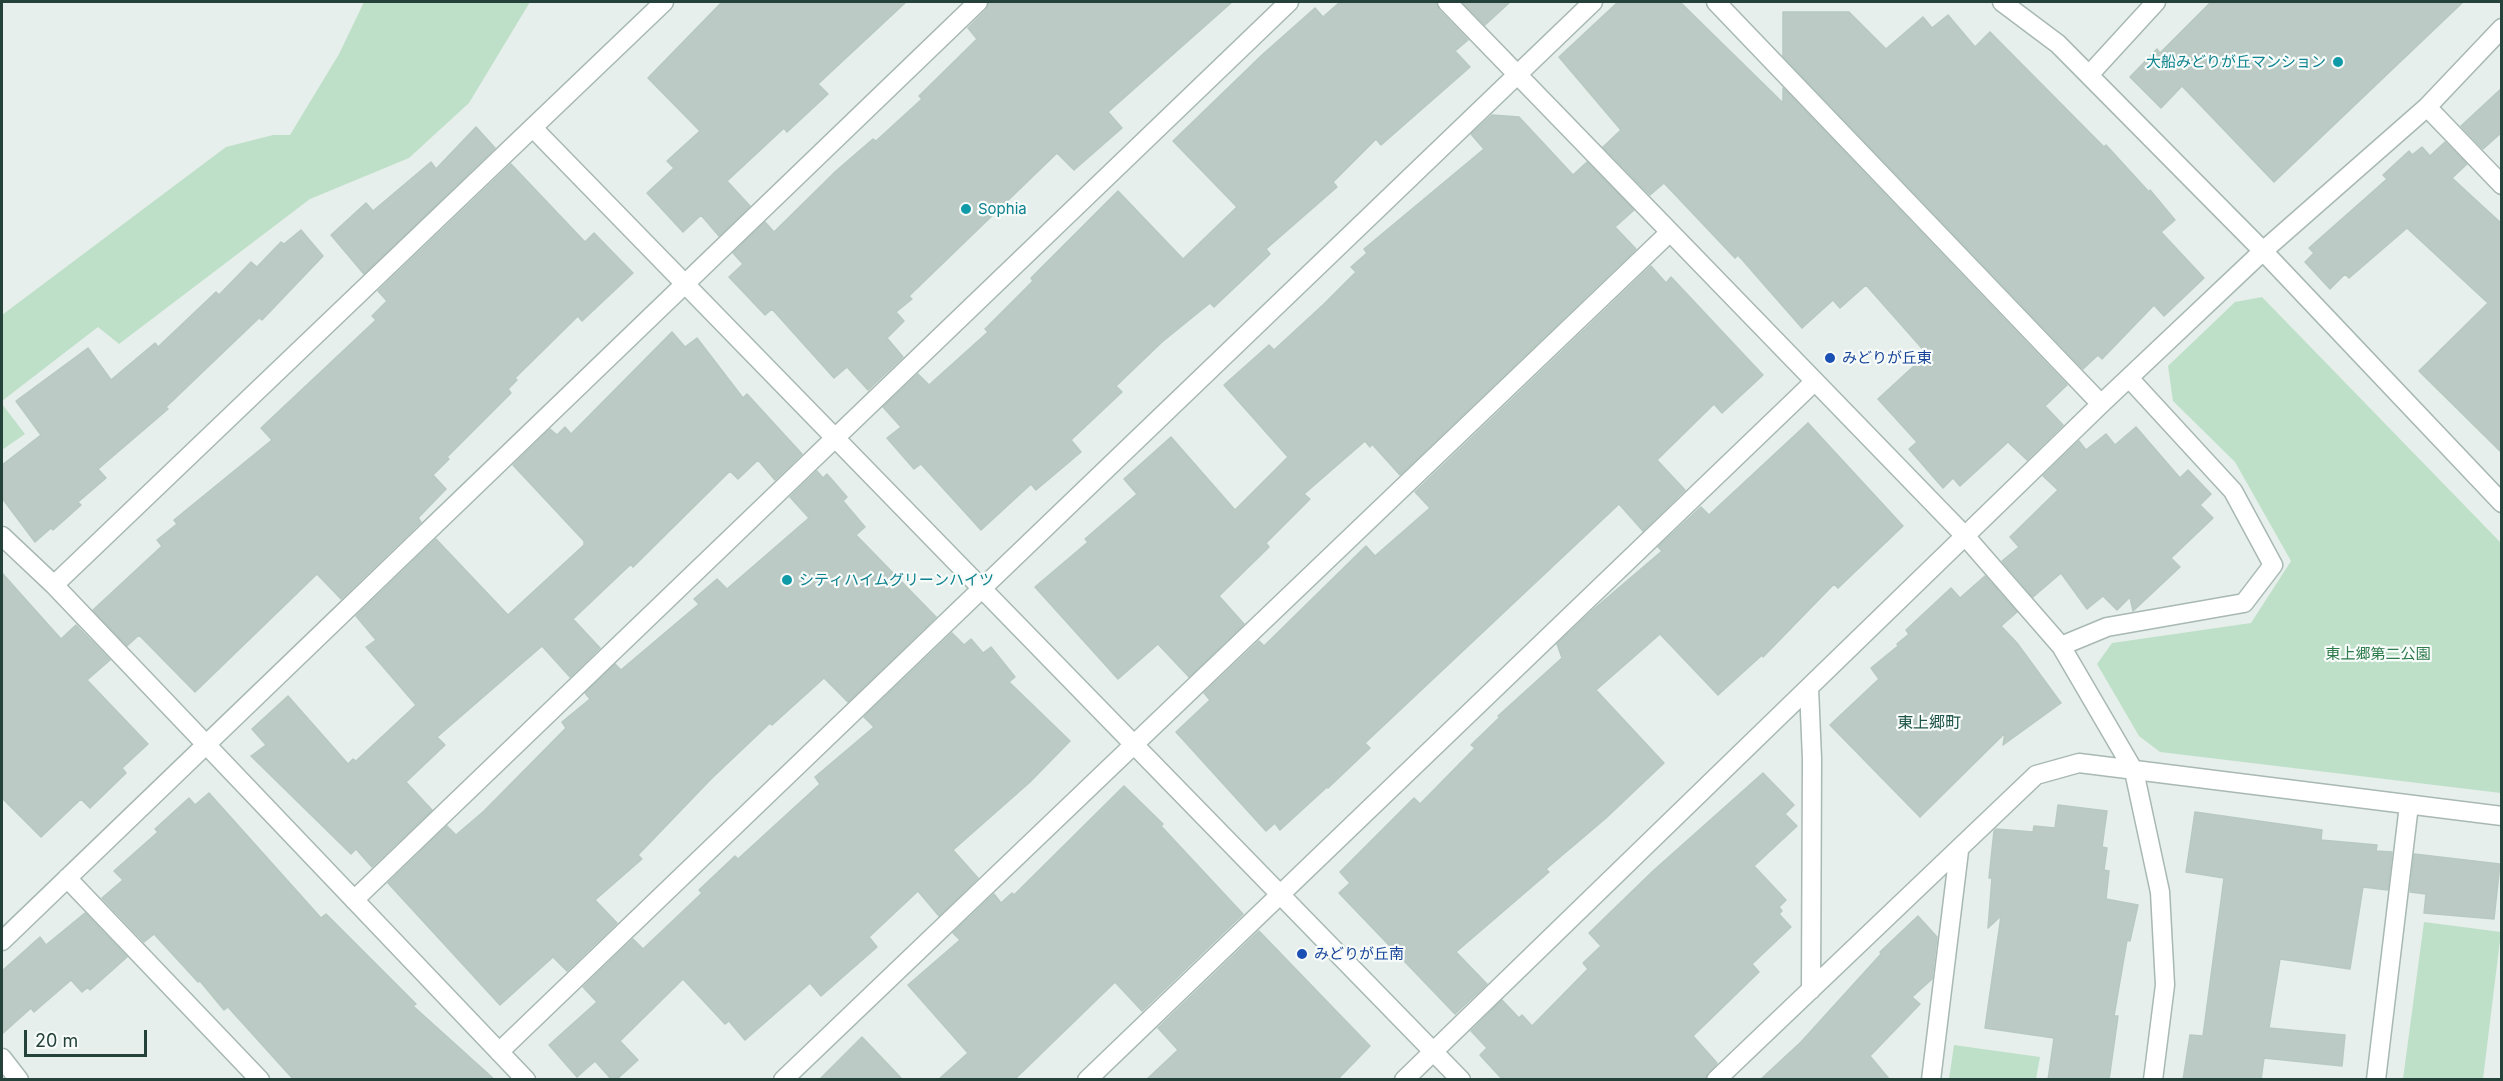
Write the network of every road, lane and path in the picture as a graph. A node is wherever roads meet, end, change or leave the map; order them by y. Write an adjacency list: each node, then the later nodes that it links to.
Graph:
1 (664, 2): 13 (street)
2 (978, 2): 17 (street)
3 (1289, 2): 21 (street)
4 (1448, 2): 10 (street)
5 (1593, 2): 10 (street)
6 (1716, 2): 20 (street)
7 (2002, 2): 11 (street)
8 (2156, 2): 11 (street)
9 (2502, 28): 12 (street)
10 (1519, 73): 15 (street); 26 (street)
11 (2089, 75): 16 (street)
12 (2427, 107): 14 (street); 16 (street)
13 (533, 129): 17 (street); 25 (street)
14 (2502, 185)
15 (1669, 233): 19 (street); 30 (street)
16 (2263, 251): 18 (street); 22 (street)
17 (685, 284): 21 (street); 29 (street)
18 (2128, 378): 20 (street); 27 (street)
19 (1814, 382): 24 (street); 36 (street)
20 (2101, 404): 24 (street)
21 (835, 438): 26 (street); 37 (street)
22 (2502, 503)
23 (2, 536): 25 (street)
24 (1966, 537): 27 (street); 28 (street)
25 (54, 585): 29 (street)
26 (982, 589): 30 (street); 41 (street)
27 (2061, 645): 31 (street)
28 (1809, 688): 39 (street); 40 (street)
29 (206, 744): 35 (street); 37 (street)
30 (1134, 744): 36 (street); 46 (street)
31 (2134, 771): 32 (street); 34 (street); 52 (street)
32 (2409, 805): 33 (street); 53 (street)
33 (2502, 816)
34 (1959, 851): 39 (street); 51 (street)
35 (67, 878): 38 (street); 44 (street)
36 (1280, 894): 40 (street); 47 (street)
37 (354, 900): 41 (street)
38 (2, 941)
39 (1811, 990): 50 (street)
40 (1434, 1051): 48 (street); 49 (street)
41 (500, 1052): 45 (street)
42 (2, 1058): 43 (street)
43 (19, 1080)
44 (260, 1080)
45 (526, 1080)
46 (783, 1080)
47 (1087, 1080)
48 (1404, 1080)
49 (1461, 1080)
50 (1716, 1080)
51 (1931, 1080)
52 (2153, 1080)
53 (2376, 1080)

